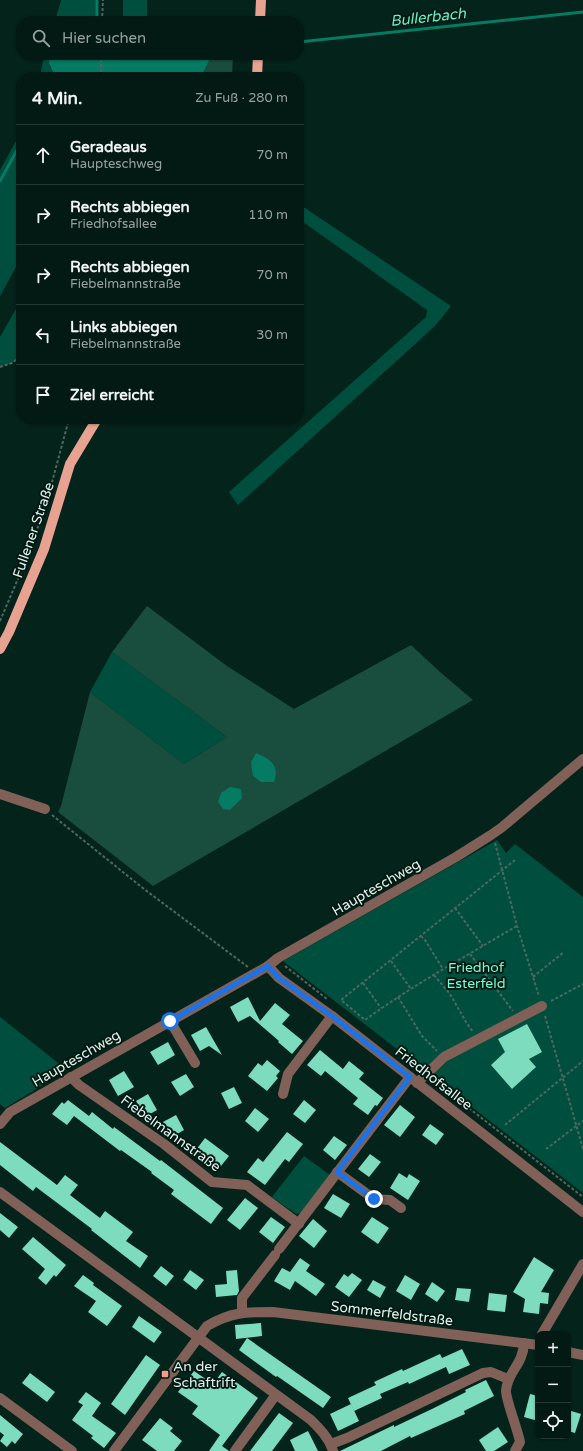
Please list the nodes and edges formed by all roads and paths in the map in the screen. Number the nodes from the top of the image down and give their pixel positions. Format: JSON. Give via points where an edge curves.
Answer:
{"nodes":[{"id":1,"x":103,"y":0,"type":"edge"},
{"id":2,"x":261,"y":0,"type":"edge"},
{"id":3,"x":102,"y":16,"type":"edge"},
{"id":4,"x":260,"y":16,"type":"edge"},
{"id":5,"x":101,"y":60,"type":"edge"},
{"id":6,"x":258,"y":60,"type":"edge"},
{"id":7,"x":101,"y":72,"type":"edge"},
{"id":8,"x":257,"y":72,"type":"edge"},
{"id":9,"x":16,"y":360,"type":"edge"},
{"id":10,"x":0,"y":367,"type":"edge"},
{"id":11,"x":68,"y":424,"type":"edge"},
{"id":12,"x":94,"y":424,"type":"edge"},
{"id":13,"x":0,"y":621,"type":"edge"},
{"id":14,"x":0,"y":649,"type":"edge"},
{"id":15,"x":583,"y":759,"type":"edge"},
{"id":16,"x":0,"y":794,"type":"edge"},
{"id":17,"x":45,"y":810,"type":"joint"},
{"id":18,"x":491,"y":835,"type":"junction"},
{"id":19,"x":515,"y":860,"type":"dead end"},
{"id":20,"x":502,"y":871,"type":"junction"},
{"id":21,"x":455,"y":908,"type":"junction"},
{"id":22,"x":517,"y":926,"type":"junction"},
{"id":23,"x":421,"y":936,"type":"junction"},
{"id":24,"x":483,"y":946,"type":"junction"},
{"id":25,"x":564,"y":952,"type":"dead end"},
{"id":26,"x":470,"y":954,"type":"junction"},
{"id":27,"x":391,"y":961,"type":"junction"},
{"id":28,"x":268,"y":966,"type":"junction"},
{"id":29,"x":443,"y":969,"type":"junction"},
{"id":30,"x":254,"y":973,"type":"junction"},
{"id":31,"x":434,"y":975,"type":"junction"},
{"id":32,"x":533,"y":977,"type":"junction"},
{"id":33,"x":363,"y":983,"type":"junction"},
{"id":34,"x":583,"y":984,"type":"edge"},
{"id":35,"x":411,"y":989,"type":"junction"},
{"id":36,"x":398,"y":997,"type":"junction"},
{"id":37,"x":542,"y":1006,"type":"junction"},
{"id":38,"x":381,"y":1008,"type":"junction"},
{"id":39,"x":332,"y":1016,"type":"junction"},
{"id":40,"x":518,"y":1018,"type":"junction"},
{"id":41,"x":170,"y":1021,"type":"junction"},
{"id":42,"x":478,"y":1039,"type":"junction"},
{"id":43,"x":444,"y":1057,"type":"junction"},
{"id":44,"x":583,"y":1061,"type":"edge"},
{"id":45,"x":195,"y":1063,"type":"dead end"},
{"id":46,"x":71,"y":1077,"type":"junction"},
{"id":47,"x":562,"y":1078,"type":"junction"},
{"id":48,"x":413,"y":1080,"type":"junction"},
{"id":49,"x":283,"y":1094,"type":"dead end"},
{"id":50,"x":583,"y":1121,"type":"edge"},
{"id":51,"x":0,"y":1124,"type":"edge"},
{"id":52,"x":505,"y":1125,"type":"dead end"},
{"id":53,"x":576,"y":1126,"type":"junction"},
{"id":54,"x":583,"y":1146,"type":"edge"},
{"id":55,"x":546,"y":1149,"type":"dead end"},
{"id":56,"x":583,"y":1149,"type":"edge"},
{"id":57,"x":337,"y":1172,"type":"junction"},
{"id":58,"x":0,"y":1192,"type":"edge"},
{"id":59,"x":401,"y":1208,"type":"dead end"},
{"id":60,"x":583,"y":1212,"type":"edge"},
{"id":61,"x":299,"y":1224,"type":"junction"},
{"id":62,"x":583,"y":1264,"type":"edge"},
{"id":63,"x":242,"y":1312,"type":"junction"},
{"id":64,"x":544,"y":1331,"type":"edge"},
{"id":65,"x":198,"y":1338,"type":"junction"},
{"id":66,"x":524,"y":1343,"type":"junction"},
{"id":67,"x":535,"y":1345,"type":"edge"},
{"id":68,"x":571,"y":1353,"type":"edge"},
{"id":69,"x":583,"y":1355,"type":"edge"},
{"id":70,"x":508,"y":1379,"type":"junction"},
{"id":71,"x":276,"y":1396,"type":"junction"},
{"id":72,"x":0,"y":1398,"type":"edge"},
{"id":73,"x":332,"y":1448,"type":"edge"},
{"id":74,"x":72,"y":1451,"type":"edge"},
{"id":75,"x":114,"y":1451,"type":"edge"},
{"id":76,"x":235,"y":1451,"type":"edge"},
{"id":77,"x":515,"y":1451,"type":"edge"}],
"edges":[{"from":1,"to":3,"type":"path"},
{"from":2,"to":4,"type":"main road"},
{"from":5,"to":7,"type":"path"},
{"from":6,"to":8,"type":"main road"},
{"from":9,"to":10,"type":"path"},
{"from":11,"to":13,"type":"path","via":[[34,538]]},
{"from":12,"to":14,"type":"main road","name":"Fullener Straße","via":[[70,464],[44,549]]},
{"from":15,"to":18,"type":"street","name":"Haupteschweg"},
{"from":16,"to":17,"type":"street"},
{"from":17,"to":30,"type":"path"},
{"from":18,"to":20,"type":"path"},
{"from":18,"to":28,"type":"street","name":"Haupteschweg"},
{"from":19,"to":20,"type":"path"},
{"from":20,"to":21,"type":"path"},
{"from":20,"to":22,"type":"path"},
{"from":21,"to":23,"type":"path"},
{"from":21,"to":24,"type":"path"},
{"from":22,"to":24,"type":"path"},
{"from":22,"to":32,"type":"path"},
{"from":23,"to":27,"type":"path"},
{"from":23,"to":29,"type":"path"},
{"from":24,"to":26,"type":"path"},
{"from":25,"to":32,"type":"path"},
{"from":26,"to":29,"type":"path"},
{"from":26,"to":40,"type":"path"},
{"from":27,"to":33,"type":"path"},
{"from":27,"to":35,"type":"path"},
{"from":28,"to":30,"type":"street","name":"Haupteschweg"},
{"from":28,"to":39,"type":"street","name":"Friedhofsallee","via":[[279,978]]},
{"from":29,"to":31,"type":"path"},
{"from":30,"to":41,"type":"street","name":"Haupteschweg"},
{"from":31,"to":35,"type":"path"},
{"from":31,"to":42,"type":"path","via":[[450,994]]},
{"from":32,"to":37,"type":"path"},
{"from":33,"to":38,"type":"path"},
{"from":33,"to":38,"type":"path","via":[[341,1000],[365,1020]]},
{"from":34,"to":37,"type":"path"},
{"from":35,"to":36,"type":"path"},
{"from":36,"to":38,"type":"path"},
{"from":36,"to":43,"type":"path","via":[[422,1036]]},
{"from":37,"to":40,"type":"street"},
{"from":37,"to":47,"type":"path"},
{"from":39,"to":48,"type":"street","name":"Friedhofsallee"},
{"from":39,"to":49,"type":"street","via":[[288,1074]]},
{"from":40,"to":42,"type":"street"},
{"from":41,"to":45,"type":"street"},
{"from":41,"to":46,"type":"street","name":"Haupteschweg"},
{"from":42,"to":43,"type":"street"},
{"from":43,"to":48,"type":"street"},
{"from":44,"to":47,"type":"path"},
{"from":46,"to":51,"type":"street","name":"Haupteschweg","via":[[10,1112]]},
{"from":46,"to":61,"type":"street","name":"Fiebelmannstraße","via":[[212,1182],[247,1185]]},
{"from":47,"to":52,"type":"path"},
{"from":47,"to":53,"type":"path"},
{"from":48,"to":57,"type":"street"},
{"from":48,"to":60,"type":"street","name":"Friedhofsallee"},
{"from":50,"to":53,"type":"path"},
{"from":53,"to":54,"type":"path"},
{"from":53,"to":55,"type":"path"},
{"from":54,"to":56,"type":"path"},
{"from":57,"to":59,"type":"street","via":[[374,1199],[390,1200]]},
{"from":57,"to":61,"type":"street"},
{"from":58,"to":65,"type":"street"},
{"from":61,"to":63,"type":"street","via":[[242,1298]]},
{"from":62,"to":64,"type":"street"},
{"from":63,"to":65,"type":"street","name":"Sommerfeldstraße","via":[[221,1317],[207,1326]]},
{"from":63,"to":66,"type":"street","name":"Sommerfeldstraße","via":[[273,1312]]},
{"from":65,"to":71,"type":"street"},
{"from":65,"to":75,"type":"street","name":"Sommerfeldstraße"},
{"from":66,"to":67,"type":"street","name":"Sommerfeldstraße"},
{"from":66,"to":70,"type":"street","via":[[520,1361]]},
{"from":68,"to":69,"type":"street"},
{"from":70,"to":73,"type":"street","via":[[491,1372],[483,1373],[347,1438]]},
{"from":70,"to":77,"type":"street","via":[[505,1392],[520,1442]]},
{"from":71,"to":73,"type":"street","via":[[311,1420],[323,1432]]},
{"from":71,"to":76,"type":"street"},
{"from":72,"to":74,"type":"street"}]}
